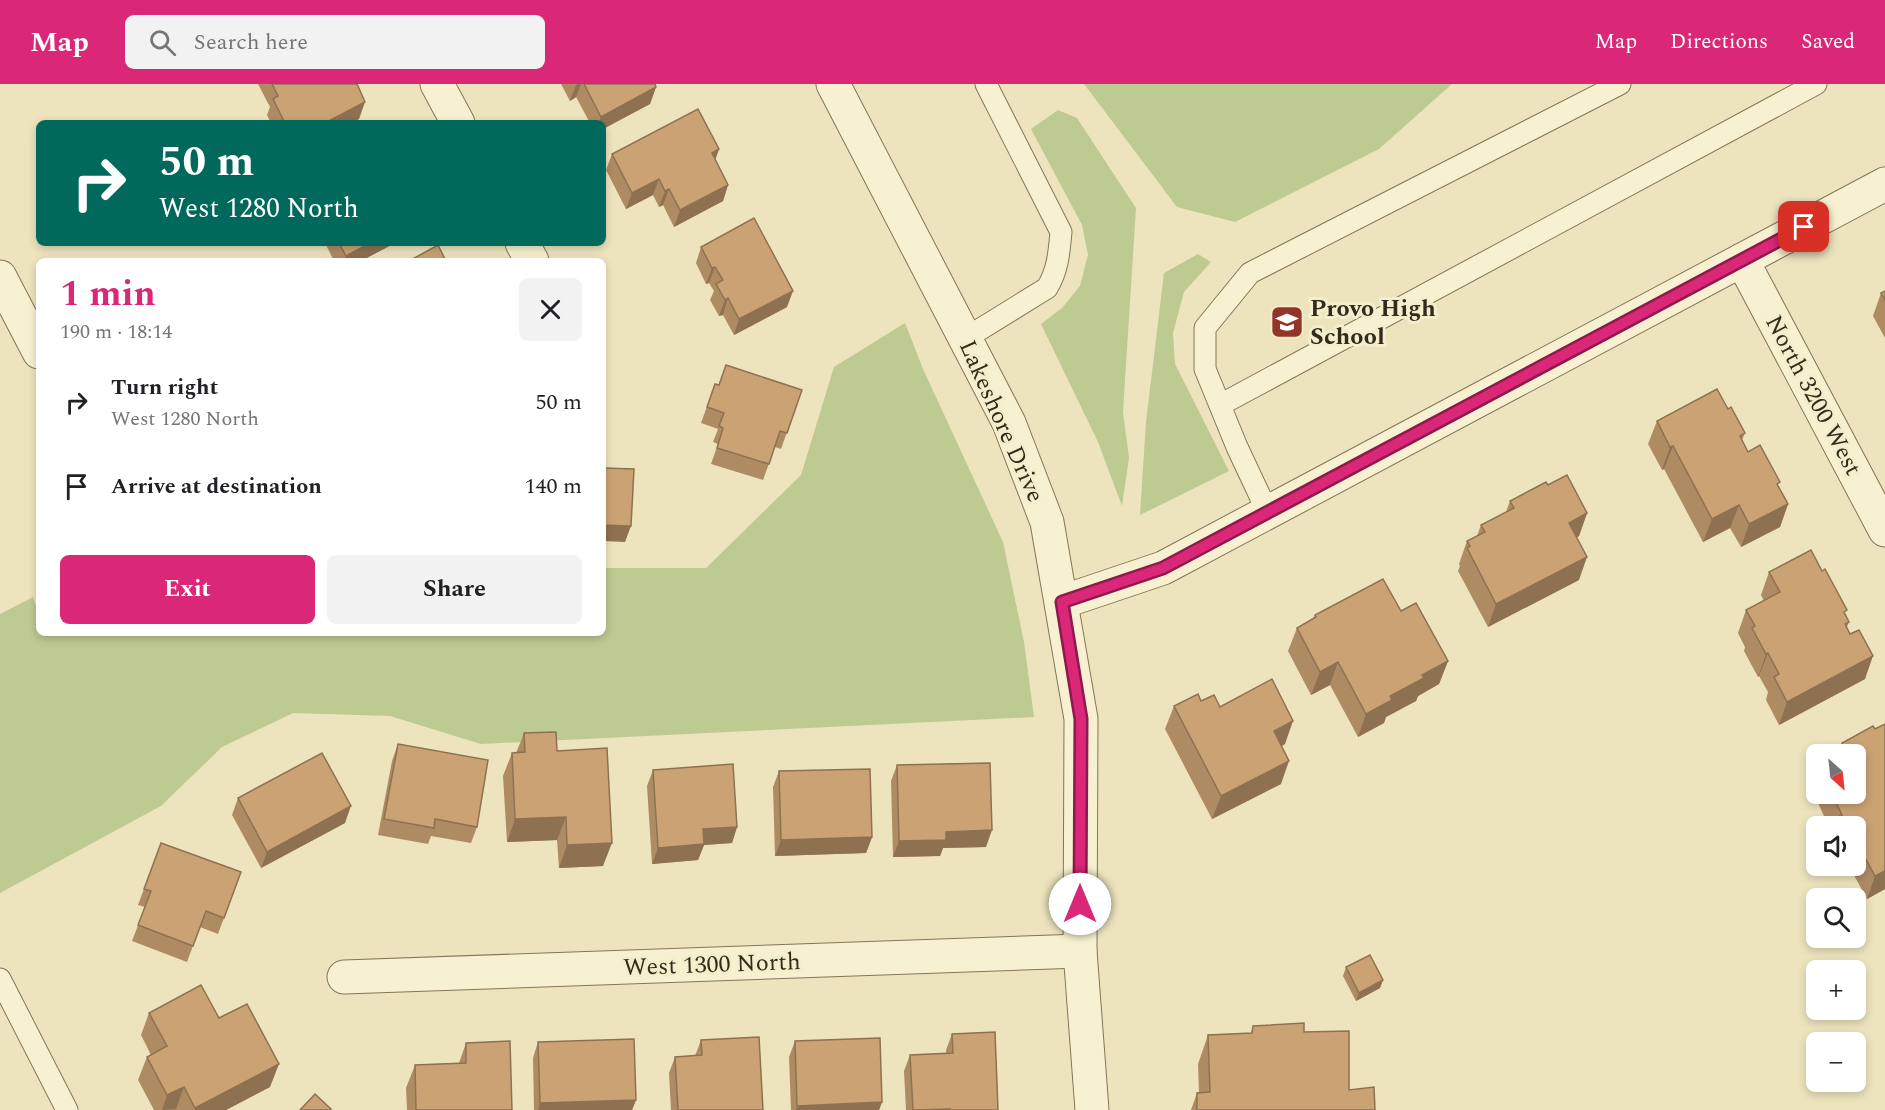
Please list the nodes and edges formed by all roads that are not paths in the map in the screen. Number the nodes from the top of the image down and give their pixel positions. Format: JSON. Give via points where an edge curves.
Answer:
{"nodes":[{"id":1,"x":437,"y":84,"type":"edge"},
{"id":2,"x":833,"y":84,"type":"edge"},
{"id":3,"x":986,"y":84,"type":"edge"},
{"id":4,"x":1620,"y":84,"type":"edge"},
{"id":5,"x":1816,"y":84,"type":"edge"},
{"id":6,"x":456,"y":120,"type":"edge"},
{"id":7,"x":1885,"y":184,"type":"edge"},
{"id":8,"x":1742,"y":260,"type":"junction"},
{"id":9,"x":0,"y":277,"type":"edge"},
{"id":10,"x":966,"y":338,"type":"junction"},
{"id":11,"x":36,"y":346,"type":"edge"},
{"id":12,"x":1220,"y":405,"type":"junction"},
{"id":13,"x":1268,"y":513,"type":"junction"},
{"id":14,"x":1885,"y":530,"type":"edge"},
{"id":15,"x":1062,"y":602,"type":"junction"},
{"id":16,"x":1080,"y":951,"type":"junction"},
{"id":17,"x":344,"y":977,"type":"dead end"},
{"id":18,"x":0,"y":979,"type":"edge"},
{"id":19,"x":67,"y":1110,"type":"edge"},
{"id":20,"x":1092,"y":1110,"type":"edge"}],
"edges":[{"from":1,"to":6,"type":"street"},
{"from":2,"to":10,"type":"street","name":"Lakeshore Drive"},
{"from":3,"to":10,"type":"lane","via":[[1060,232],[1059,257],[1047,288]]},
{"from":4,"to":12,"type":"lane","via":[[1250,273],[1205,328],[1205,369]]},
{"from":5,"to":12,"type":"lane"},
{"from":7,"to":8,"type":"street"},
{"from":8,"to":13,"type":"street"},
{"from":8,"to":14,"type":"street","name":"North 3200 West"},
{"from":9,"to":11,"type":"street"},
{"from":10,"to":15,"type":"street","name":"Lakeshore Drive","via":[[1009,423],[1047,522]]},
{"from":12,"to":13,"type":"lane"},
{"from":13,"to":15,"type":"street","via":[[1163,568]]},
{"from":15,"to":16,"type":"street","name":"Lakeshore Drive","via":[[1081,719]]},
{"from":16,"to":17,"type":"street","name":"West 1300 North"},
{"from":16,"to":20,"type":"street","name":"Lakeshore Drive"},
{"from":18,"to":19,"type":"lane"}]}
